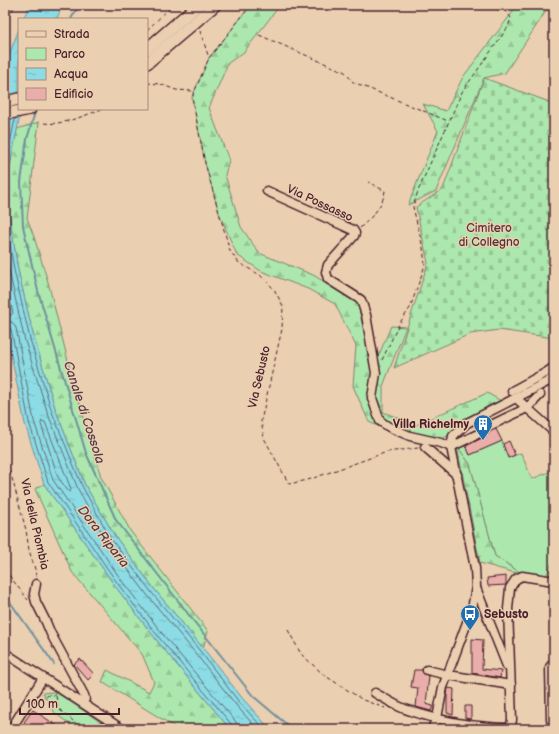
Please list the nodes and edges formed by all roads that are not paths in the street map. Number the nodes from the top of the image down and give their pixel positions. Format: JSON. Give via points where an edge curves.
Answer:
{"nodes":[{"id":1,"x":198,"y":5,"type":"edge"},
{"id":2,"x":215,"y":5,"type":"edge"},
{"id":3,"x":148,"y":48,"type":"edge"},
{"id":4,"x":148,"y":62,"type":"edge"},
{"id":5,"x":18,"y":99,"type":"edge"},
{"id":6,"x":5,"y":102,"type":"edge"},
{"id":7,"x":25,"y":110,"type":"edge"},
{"id":8,"x":5,"y":114,"type":"edge"},
{"id":9,"x":267,"y":191,"type":"dead end"},
{"id":10,"x":554,"y":367,"type":"edge"},
{"id":11,"x":554,"y":377,"type":"edge"},
{"id":12,"x":514,"y":394,"type":"junction"},
{"id":13,"x":540,"y":395,"type":"dead end"},
{"id":14,"x":526,"y":408,"type":"junction"},
{"id":15,"x":554,"y":432,"type":"edge"},
{"id":16,"x":451,"y":447,"type":"junction"},
{"id":17,"x":425,"y":448,"type":"road end"},
{"id":18,"x":457,"y":475,"type":"junction"},
{"id":19,"x":554,"y":581,"type":"edge"},
{"id":20,"x":36,"y":584,"type":"road end"},
{"id":21,"x":476,"y":587,"type":"junction"},
{"id":22,"x":5,"y":653,"type":"edge"},
{"id":23,"x":554,"y":662,"type":"edge"},
{"id":24,"x":427,"y":670,"type":"dead end"},
{"id":25,"x":510,"y":672,"type":"junction"},
{"id":26,"x":448,"y":675,"type":"junction"},
{"id":27,"x":43,"y":678,"type":"junction"},
{"id":28,"x":552,"y":679,"type":"edge"},
{"id":29,"x":510,"y":685,"type":"junction"},
{"id":30,"x":375,"y":694,"type":"dead end"},
{"id":31,"x":83,"y":703,"type":"junction"},
{"id":32,"x":437,"y":718,"type":"junction"},
{"id":33,"x":554,"y":721,"type":"edge"},
{"id":34,"x":11,"y":729,"type":"edge"},
{"id":35,"x":122,"y":729,"type":"edge"},
{"id":36,"x":432,"y":729,"type":"edge"},
{"id":37,"x":511,"y":729,"type":"edge"}],
"edges":[{"from":1,"to":3,"type":"highway"},
{"from":2,"to":4,"type":"highway"},
{"from":5,"to":6,"type":"highway"},
{"from":7,"to":8,"type":"highway"},
{"from":9,"to":16,"type":"street","name":"Via Possasso","via":[[353,230],[354,236],[328,265],[326,272],[328,279],[361,300],[376,374],[372,398],[380,422],[410,436]]},
{"from":10,"to":12,"type":"street"},
{"from":11,"to":12,"type":"street"},
{"from":12,"to":14,"type":"street"},
{"from":12,"to":16,"type":"street","via":[[467,423],[454,436]]},
{"from":13,"to":14,"type":"street"},
{"from":14,"to":15,"type":"street"},
{"from":14,"to":16,"type":"street"},
{"from":16,"to":18,"type":"street"},
{"from":17,"to":18,"type":"street"},
{"from":18,"to":21,"type":"street","via":[[475,568]]},
{"from":19,"to":25,"type":"street","via":[[522,576],[516,579],[510,588]]},
{"from":20,"to":31,"type":"street","name":"Via della Piombia","via":[[36,602],[84,695]]},
{"from":21,"to":25,"type":"street"},
{"from":21,"to":26,"type":"street","via":[[472,609]]},
{"from":22,"to":27,"type":"street"},
{"from":23,"to":28,"type":"street","via":[[550,667]]},
{"from":24,"to":26,"type":"street"},
{"from":25,"to":29,"type":"street"},
{"from":26,"to":29,"type":"street"},
{"from":26,"to":32,"type":"street"},
{"from":27,"to":31,"type":"street","via":[[57,691]]},
{"from":27,"to":34,"type":"street"},
{"from":28,"to":33,"type":"street","via":[[550,720]]},
{"from":29,"to":37,"type":"street"},
{"from":30,"to":32,"type":"street","via":[[407,710]]},
{"from":31,"to":35,"type":"street"},
{"from":32,"to":36,"type":"street"},
{"from":32,"to":37,"type":"street","via":[[468,725]]}]}
